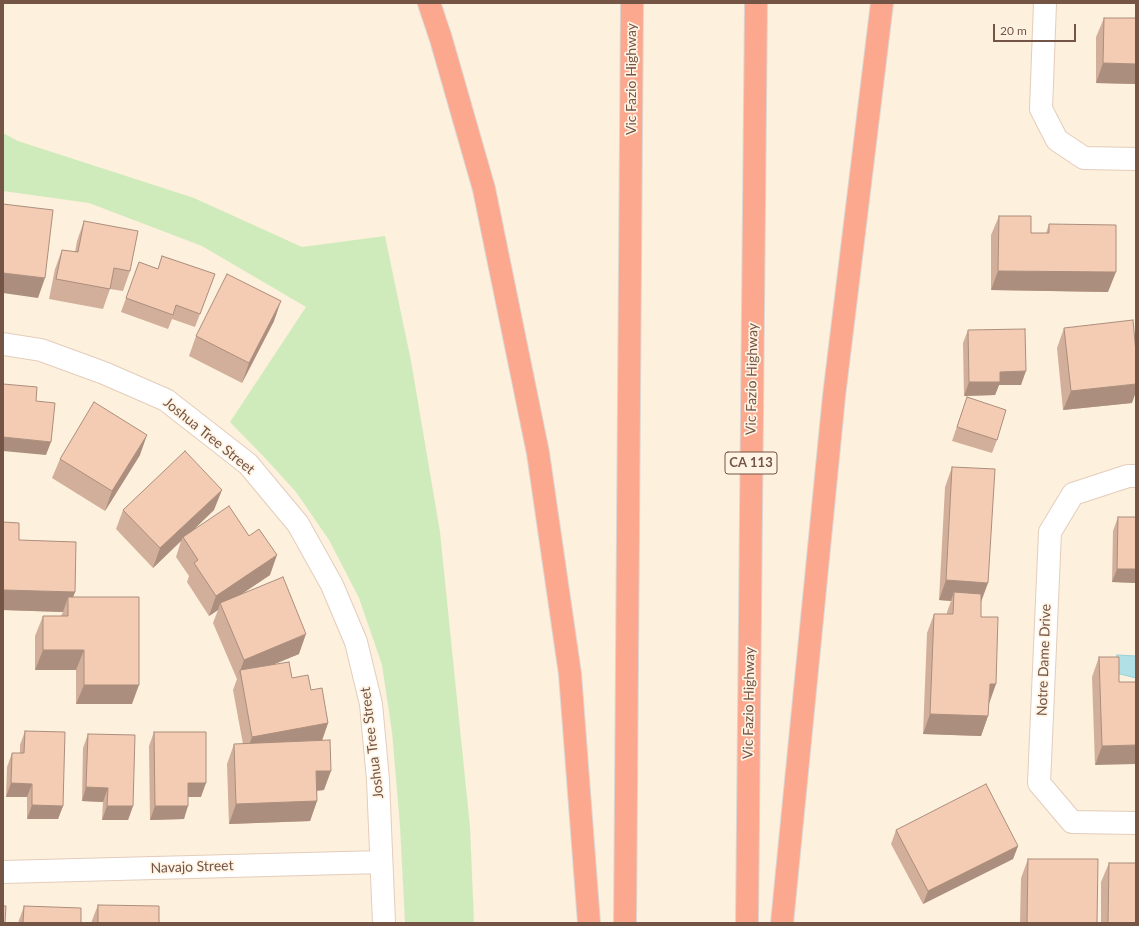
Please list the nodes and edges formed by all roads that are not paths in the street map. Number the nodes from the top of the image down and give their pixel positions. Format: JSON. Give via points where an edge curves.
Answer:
{"nodes":[{"id":1,"x":429,"y":3,"type":"edge"},
{"id":2,"x":632,"y":3,"type":"edge"},
{"id":3,"x":756,"y":3,"type":"edge"},
{"id":4,"x":882,"y":3,"type":"edge"},
{"id":5,"x":1046,"y":3,"type":"edge"},
{"id":6,"x":1136,"y":159,"type":"edge"},
{"id":7,"x":3,"y":344,"type":"edge"},
{"id":8,"x":1136,"y":476,"type":"edge"},
{"id":9,"x":1136,"y":823,"type":"edge"},
{"id":10,"x":381,"y":862,"type":"junction"},
{"id":11,"x":3,"y":872,"type":"edge"},
{"id":12,"x":384,"y":923,"type":"edge"},
{"id":13,"x":589,"y":923,"type":"edge"},
{"id":14,"x":625,"y":923,"type":"edge"},
{"id":15,"x":747,"y":923,"type":"edge"},
{"id":16,"x":782,"y":923,"type":"edge"}],
"edges":[{"from":1,"to":13,"type":"highway","via":[[484,189],[538,453],[570,674]]},
{"from":2,"to":14,"type":"highway","name":"Vic Fazio Highway"},
{"from":3,"to":15,"type":"highway","name":"Vic Fazio Highway","number":"CA 113"},
{"from":4,"to":16,"type":"highway","via":[[834,396]]},
{"from":5,"to":6,"type":"street","via":[[1041,109],[1057,140],[1084,158]]},
{"from":7,"to":10,"type":"street","name":"Joshua Tree Street","via":[[41,350],[166,400],[248,464],[298,524],[332,585],[358,649],[371,704],[378,780]]},
{"from":8,"to":9,"type":"street","name":"Notre Dame Drive","via":[[1128,476],[1073,494],[1050,532],[1039,783],[1072,822]]},
{"from":10,"to":11,"type":"street","name":"Navajo Street"},
{"from":10,"to":12,"type":"street","name":"Joshua Tree Street"}]}
